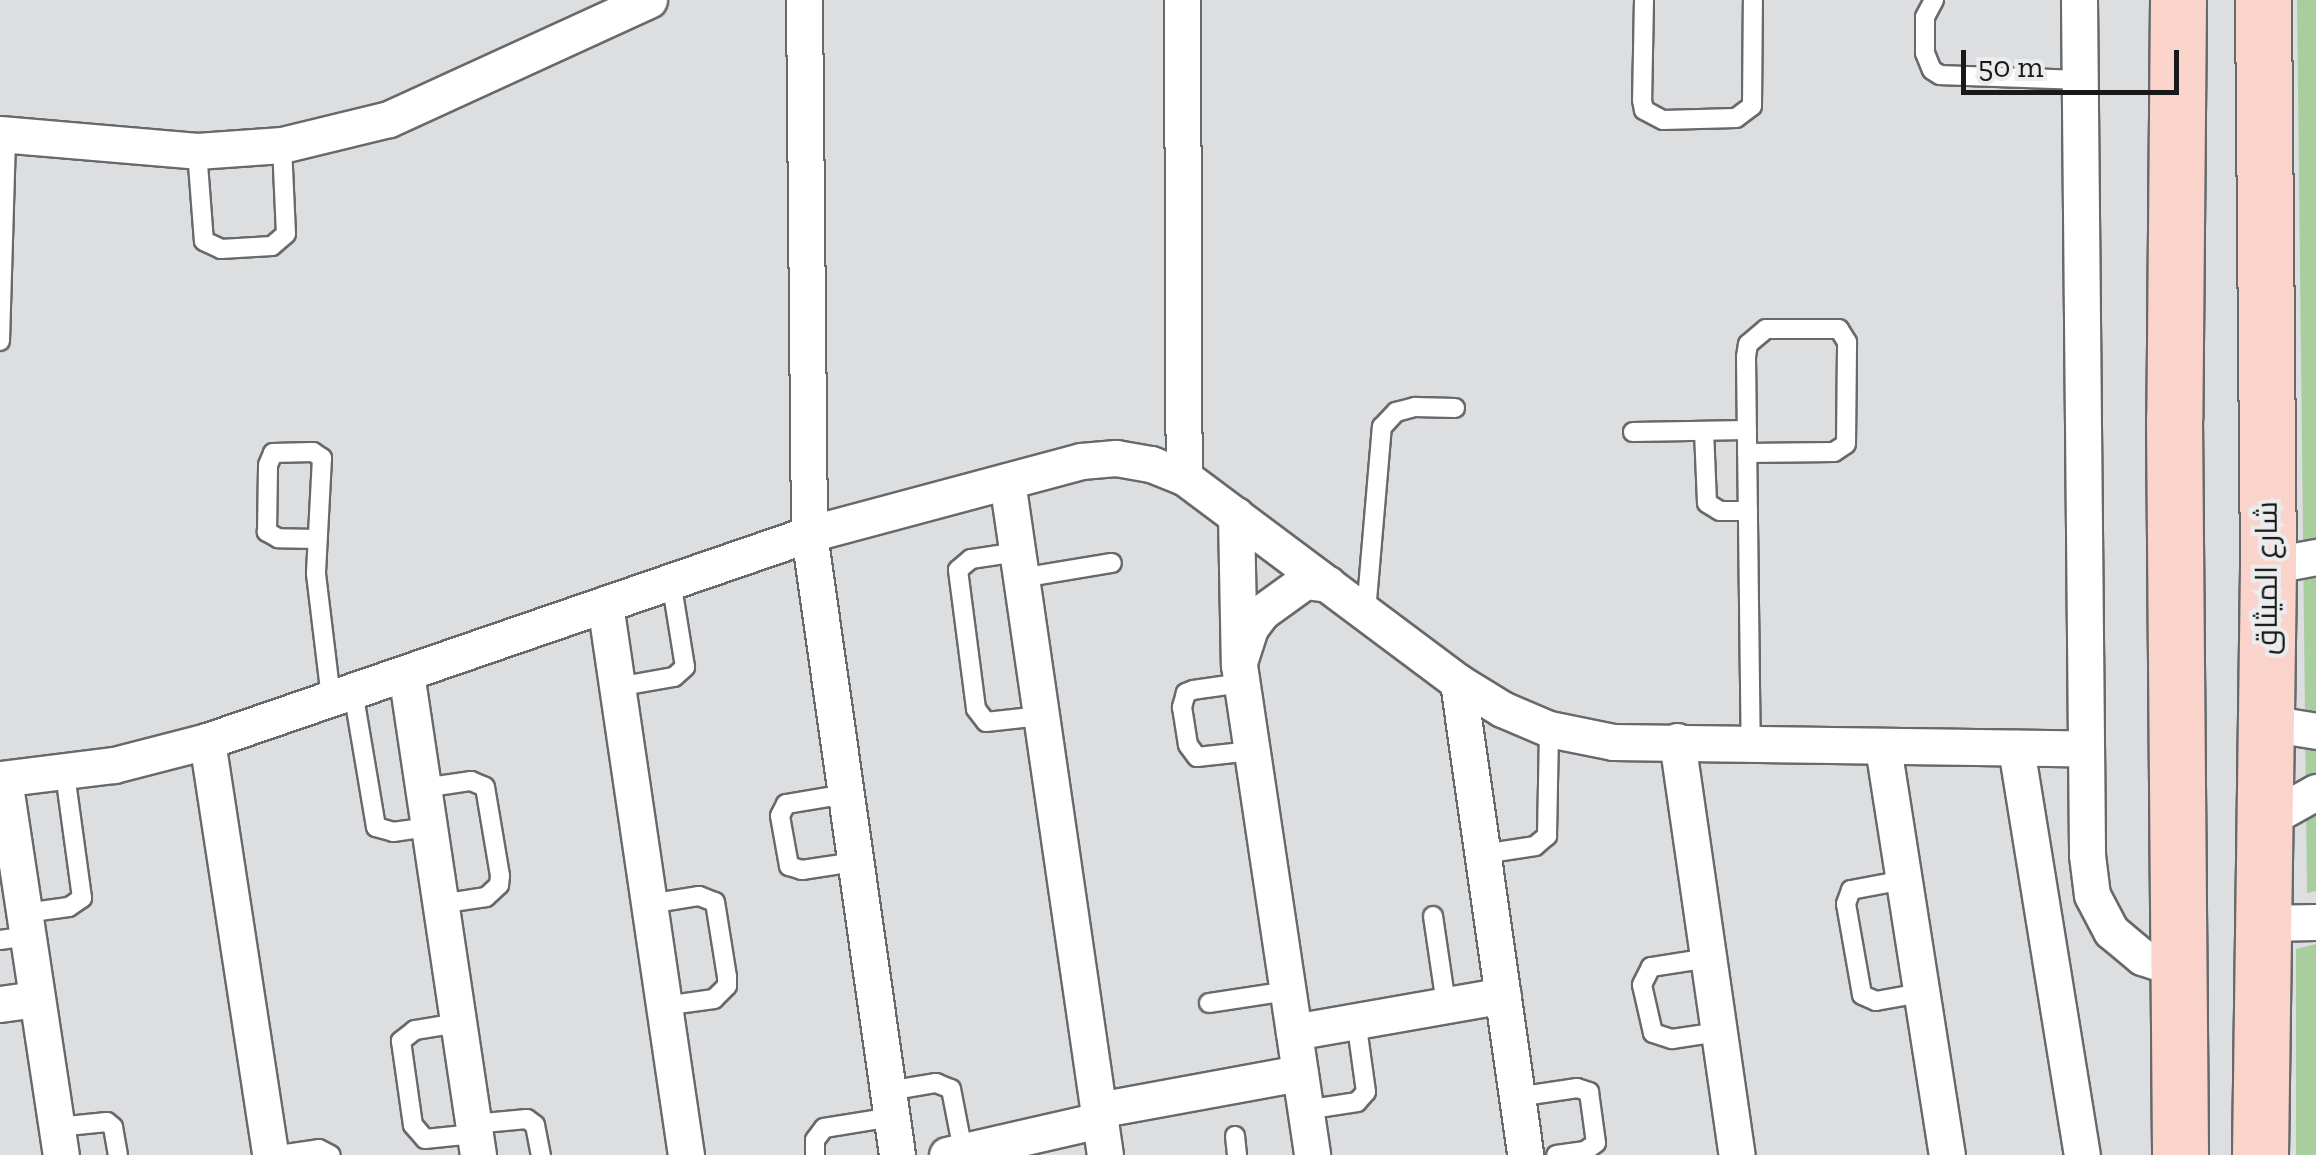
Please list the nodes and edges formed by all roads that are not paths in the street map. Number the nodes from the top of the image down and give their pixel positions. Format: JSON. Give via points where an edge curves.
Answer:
{"nodes":[{"id":1,"x":649,"y":0,"type":"edge"},
{"id":2,"x":804,"y":0,"type":"edge"},
{"id":3,"x":1182,"y":0,"type":"edge"},
{"id":4,"x":1644,"y":0,"type":"edge"},
{"id":5,"x":1753,"y":0,"type":"edge"},
{"id":6,"x":1934,"y":0,"type":"edge"},
{"id":7,"x":2079,"y":0,"type":"edge"},
{"id":8,"x":2178,"y":0,"type":"edge"},
{"id":9,"x":2263,"y":0,"type":"edge"},
{"id":10,"x":2080,"y":80,"type":"junction"},
{"id":11,"x":3,"y":134,"type":"edge"},
{"id":12,"x":282,"y":145,"type":"junction"},
{"id":13,"x":198,"y":151,"type":"junction"},
{"id":14,"x":2264,"y":168,"type":"junction"},
{"id":15,"x":2176,"y":173,"type":"junction"},
{"id":16,"x":2264,"y":294,"type":"junction"},
{"id":17,"x":2175,"y":296,"type":"junction"},
{"id":18,"x":0,"y":341,"type":"edge"},
{"id":19,"x":1456,"y":408,"type":"dead end"},
{"id":20,"x":1747,"y":430,"type":"junction"},
{"id":21,"x":1633,"y":432,"type":"dead end"},
{"id":22,"x":1704,"y":432,"type":"junction"},
{"id":23,"x":1747,"y":453,"type":"junction"},
{"id":24,"x":1184,"y":477,"type":"junction"},
{"id":25,"x":1008,"y":481,"type":"junction"},
{"id":26,"x":1748,"y":510,"type":"junction"},
{"id":27,"x":1236,"y":514,"type":"junction"},
{"id":28,"x":809,"y":534,"type":"junction"},
{"id":29,"x":317,"y":539,"type":"junction"},
{"id":30,"x":1112,"y":562,"type":"dead end"},
{"id":31,"x":2292,"y":562,"type":"edge"},
{"id":32,"x":1020,"y":565,"type":"junction"},
{"id":33,"x":671,"y":581,"type":"junction"},
{"id":34,"x":1328,"y":584,"type":"junction"},
{"id":35,"x":605,"y":604,"type":"junction"},
{"id":36,"x":1366,"y":613,"type":"junction"},
{"id":37,"x":406,"y":673,"type":"junction"},
{"id":38,"x":1240,"y":674,"type":"junction"},
{"id":39,"x":1458,"y":682,"type":"junction"},
{"id":40,"x":618,"y":687,"type":"junction"},
{"id":41,"x":342,"y":694,"type":"junction"},
{"id":42,"x":1041,"y":716,"type":"junction"},
{"id":43,"x":2290,"y":724,"type":"edge"},
{"id":44,"x":1549,"y":729,"type":"junction"},
{"id":45,"x":1677,"y":741,"type":"junction"},
{"id":46,"x":207,"y":742,"type":"junction"},
{"id":47,"x":1751,"y":744,"type":"junction"},
{"id":48,"x":1883,"y":746,"type":"junction"},
{"id":49,"x":2016,"y":748,"type":"junction"},
{"id":50,"x":2085,"y":749,"type":"junction"},
{"id":51,"x":1252,"y":751,"type":"junction"},
{"id":52,"x":65,"y":774,"type":"junction"},
{"id":53,"x":2,"y":779,"type":"edge"},
{"id":54,"x":422,"y":788,"type":"junction"},
{"id":55,"x":2316,"y":792,"type":"edge"},
{"id":56,"x":846,"y":794,"type":"junction"},
{"id":57,"x":2264,"y":821,"type":"junction"},
{"id":58,"x":428,"y":827,"type":"junction"},
{"id":59,"x":7,"y":848,"type":"edge"},
{"id":60,"x":1483,"y":854,"type":"junction"},
{"id":61,"x":855,"y":862,"type":"junction"},
{"id":62,"x":1904,"y":880,"type":"junction"},
{"id":63,"x":440,"y":904,"type":"junction"},
{"id":64,"x":649,"y":904,"type":"junction"},
{"id":65,"x":1434,"y":916,"type":"dead end"},
{"id":66,"x":2290,"y":922,"type":"edge"},
{"id":67,"x":17,"y":930,"type":"edge"},
{"id":68,"x":1709,"y":958,"type":"junction"},
{"id":69,"x":2180,"y":969,"type":"junction"},
{"id":70,"x":1288,"y":992,"type":"junction"},
{"id":71,"x":1503,"y":994,"type":"junction"},
{"id":72,"x":1922,"y":994,"type":"junction"},
{"id":73,"x":38,"y":999,"type":"junction"},
{"id":74,"x":1208,"y":1003,"type":"dead end"},
{"id":75,"x":0,"y":1004,"type":"edge"},
{"id":76,"x":1446,"y":1004,"type":"junction"},
{"id":77,"x":664,"y":1006,"type":"junction"},
{"id":78,"x":1356,"y":1020,"type":"junction"},
{"id":79,"x":458,"y":1023,"type":"junction"},
{"id":80,"x":1294,"y":1032,"type":"junction"},
{"id":81,"x":1719,"y":1032,"type":"junction"},
{"id":82,"x":1300,"y":1073,"type":"junction"},
{"id":83,"x":1517,"y":1097,"type":"junction"},
{"id":84,"x":890,"y":1104,"type":"junction"},
{"id":85,"x":1306,"y":1110,"type":"junction"},
{"id":86,"x":1099,"y":1115,"type":"junction"},
{"id":87,"x":475,"y":1138,"type":"edge"},
{"id":88,"x":59,"y":1141,"type":"edge"},
{"id":89,"x":967,"y":1152,"type":"edge"},
{"id":90,"x":118,"y":1155,"type":"edge"},
{"id":91,"x":270,"y":1155,"type":"edge"},
{"id":92,"x":279,"y":1155,"type":"edge"},
{"id":93,"x":332,"y":1155,"type":"edge"},
{"id":94,"x":541,"y":1155,"type":"edge"},
{"id":95,"x":686,"y":1155,"type":"edge"},
{"id":96,"x":814,"y":1155,"type":"edge"},
{"id":97,"x":897,"y":1155,"type":"edge"},
{"id":98,"x":1105,"y":1155,"type":"edge"},
{"id":99,"x":1312,"y":1155,"type":"edge"},
{"id":100,"x":1525,"y":1155,"type":"edge"},
{"id":101,"x":1556,"y":1155,"type":"edge"},
{"id":102,"x":1737,"y":1155,"type":"edge"},
{"id":103,"x":1947,"y":1155,"type":"edge"},
{"id":104,"x":2082,"y":1155,"type":"edge"},
{"id":105,"x":2180,"y":1155,"type":"edge"},
{"id":106,"x":2260,"y":1155,"type":"edge"}],
"edges":[{"from":1,"to":12,"type":"street","via":[[389,119]]},
{"from":2,"to":28,"type":"street"},
{"from":3,"to":24,"type":"street"},
{"from":4,"to":5,"type":"lane","via":[[1642,100],[1644,110],[1663,120],[1736,118],[1752,106]]},
{"from":6,"to":10,"type":"lane","via":[[1926,17],[1926,53],[1940,75]]},
{"from":7,"to":10,"type":"street"},
{"from":8,"to":15,"type":"main road"},
{"from":9,"to":14,"type":"main road","name":"شارع الميثاق"},
{"from":10,"to":50,"type":"street"},
{"from":11,"to":13,"type":"street"},
{"from":11,"to":18,"type":"lane"},
{"from":12,"to":13,"type":"street"},
{"from":12,"to":13,"type":"lane","via":[[286,234],[272,246],[221,249],[204,241]]},
{"from":14,"to":15,"type":"main road","via":[[2221,188]]},
{"from":14,"to":16,"type":"main road","name":"شارع الميثاق"},
{"from":15,"to":17,"type":"main road"},
{"from":16,"to":17,"type":"main road","via":[[2244,281],[2219,278]]},
{"from":16,"to":31,"type":"main road","name":"شارع الميثاق"},
{"from":17,"to":69,"type":"main road"},
{"from":19,"to":36,"type":"lane","via":[[1415,406],[1382,426]]},
{"from":20,"to":22,"type":"lane"},
{"from":20,"to":23,"type":"lane"},
{"from":20,"to":23,"type":"lane","via":[[1746,356],[1755,334],[1766,328],[1846,334],[1846,444],[1834,452]]},
{"from":21,"to":22,"type":"lane"},
{"from":22,"to":26,"type":"lane","via":[[1706,503],[1720,511]]},
{"from":23,"to":26,"type":"lane"},
{"from":24,"to":25,"type":"street","via":[[1116,458]]},
{"from":24,"to":27,"type":"street"},
{"from":25,"to":28,"type":"street"},
{"from":25,"to":32,"type":"street"},
{"from":26,"to":47,"type":"lane"},
{"from":27,"to":34,"type":"street"},
{"from":27,"to":38,"type":"street"},
{"from":28,"to":33,"type":"street"},
{"from":28,"to":56,"type":"street"},
{"from":29,"to":29,"type":"lane","via":[[322,458],[314,452],[273,453],[267,532]]},
{"from":29,"to":41,"type":"lane","via":[[316,574]]},
{"from":30,"to":32,"type":"lane"},
{"from":31,"to":43,"type":"main road","name":"شارع الميثاق"},
{"from":32,"to":42,"type":"street"},
{"from":32,"to":42,"type":"lane","via":[[972,559],[958,570],[973,691],[986,722]]},
{"from":33,"to":35,"type":"street"},
{"from":33,"to":40,"type":"lane","via":[[685,667],[674,677]]},
{"from":34,"to":36,"type":"street"},
{"from":34,"to":38,"type":"street","via":[[1305,581],[1262,612],[1242,646]]},
{"from":35,"to":37,"type":"street"},
{"from":35,"to":40,"type":"street"},
{"from":36,"to":39,"type":"street"},
{"from":37,"to":41,"type":"street"},
{"from":37,"to":54,"type":"street"},
{"from":38,"to":51,"type":"street"},
{"from":38,"to":51,"type":"lane","via":[[1186,693],[1188,746],[1205,758]]},
{"from":39,"to":44,"type":"street"},
{"from":39,"to":60,"type":"street"},
{"from":40,"to":64,"type":"street"},
{"from":41,"to":46,"type":"street"},
{"from":41,"to":58,"type":"lane","via":[[376,827]]},
{"from":42,"to":86,"type":"street"},
{"from":43,"to":57,"type":"main road","name":"شارع الميثاق"},
{"from":44,"to":45,"type":"street","via":[[1612,742]]},
{"from":44,"to":60,"type":"lane","via":[[1548,836],[1536,846]]},
{"from":45,"to":47,"type":"street"},
{"from":45,"to":68,"type":"street"},
{"from":46,"to":52,"type":"street"},
{"from":46,"to":91,"type":"street"},
{"from":47,"to":48,"type":"street"},
{"from":48,"to":49,"type":"street"},
{"from":48,"to":62,"type":"street"},
{"from":49,"to":50,"type":"street"},
{"from":49,"to":104,"type":"street"},
{"from":50,"to":69,"type":"street","via":[[2092,895],[2111,931],[2131,948]]},
{"from":51,"to":70,"type":"street"},
{"from":52,"to":53,"type":"street"},
{"from":52,"to":67,"type":"lane","via":[[82,898]]},
{"from":53,"to":59,"type":"street"},
{"from":54,"to":58,"type":"street"},
{"from":54,"to":63,"type":"lane","via":[[471,781],[485,787],[500,876],[486,897]]},
{"from":55,"to":57,"type":"street"},
{"from":56,"to":61,"type":"street"},
{"from":56,"to":61,"type":"lane","via":[[786,804],[780,816],[789,866]]},
{"from":57,"to":66,"type":"main road","name":"شارع الميثاق"},
{"from":58,"to":63,"type":"street"},
{"from":59,"to":67,"type":"street"},
{"from":60,"to":71,"type":"street"},
{"from":61,"to":84,"type":"street"},
{"from":62,"to":72,"type":"street"},
{"from":62,"to":72,"type":"lane","via":[[1851,890],[1846,904],[1862,996],[1876,1001]]},
{"from":63,"to":79,"type":"street"},
{"from":64,"to":77,"type":"street"},
{"from":64,"to":77,"type":"lane","via":[[699,896],[715,902],[728,977],[714,999]]},
{"from":65,"to":76,"type":"lane"},
{"from":66,"to":106,"type":"main road","name":"شارع الميثاق"},
{"from":67,"to":73,"type":"street"},
{"from":68,"to":81,"type":"street"},
{"from":68,"to":81,"type":"lane","via":[[1651,968],[1642,986],[1653,1033],[1672,1039]]},
{"from":69,"to":105,"type":"main road"},
{"from":70,"to":74,"type":"lane"},
{"from":70,"to":80,"type":"street"},
{"from":71,"to":76,"type":"street"},
{"from":71,"to":83,"type":"street"},
{"from":72,"to":103,"type":"street"},
{"from":73,"to":75,"type":"street"},
{"from":73,"to":88,"type":"street"},
{"from":76,"to":78,"type":"street"},
{"from":77,"to":95,"type":"street"},
{"from":78,"to":80,"type":"street"},
{"from":78,"to":85,"type":"lane","via":[[1366,1084],[1362,1098]]},
{"from":79,"to":87,"type":"street"},
{"from":79,"to":87,"type":"lane","via":[[415,1030],[401,1040],[413,1125],[425,1139]]},
{"from":80,"to":82,"type":"street"},
{"from":81,"to":102,"type":"street"},
{"from":82,"to":85,"type":"street"},
{"from":82,"to":86,"type":"street"},
{"from":83,"to":100,"type":"street"},
{"from":83,"to":101,"type":"lane","via":[[1589,1092],[1596,1143]]},
{"from":84,"to":89,"type":"lane","via":[[936,1083],[951,1089]]},
{"from":84,"to":96,"type":"lane","via":[[824,1128]]},
{"from":84,"to":97,"type":"street"},
{"from":85,"to":99,"type":"street"},
{"from":86,"to":89,"type":"street"},
{"from":86,"to":98,"type":"street"},
{"from":87,"to":94,"type":"lane","via":[[528,1119]]},
{"from":88,"to":90,"type":"lane","via":[[107,1122]]},
{"from":92,"to":93,"type":"lane","via":[[320,1148]]}]}
